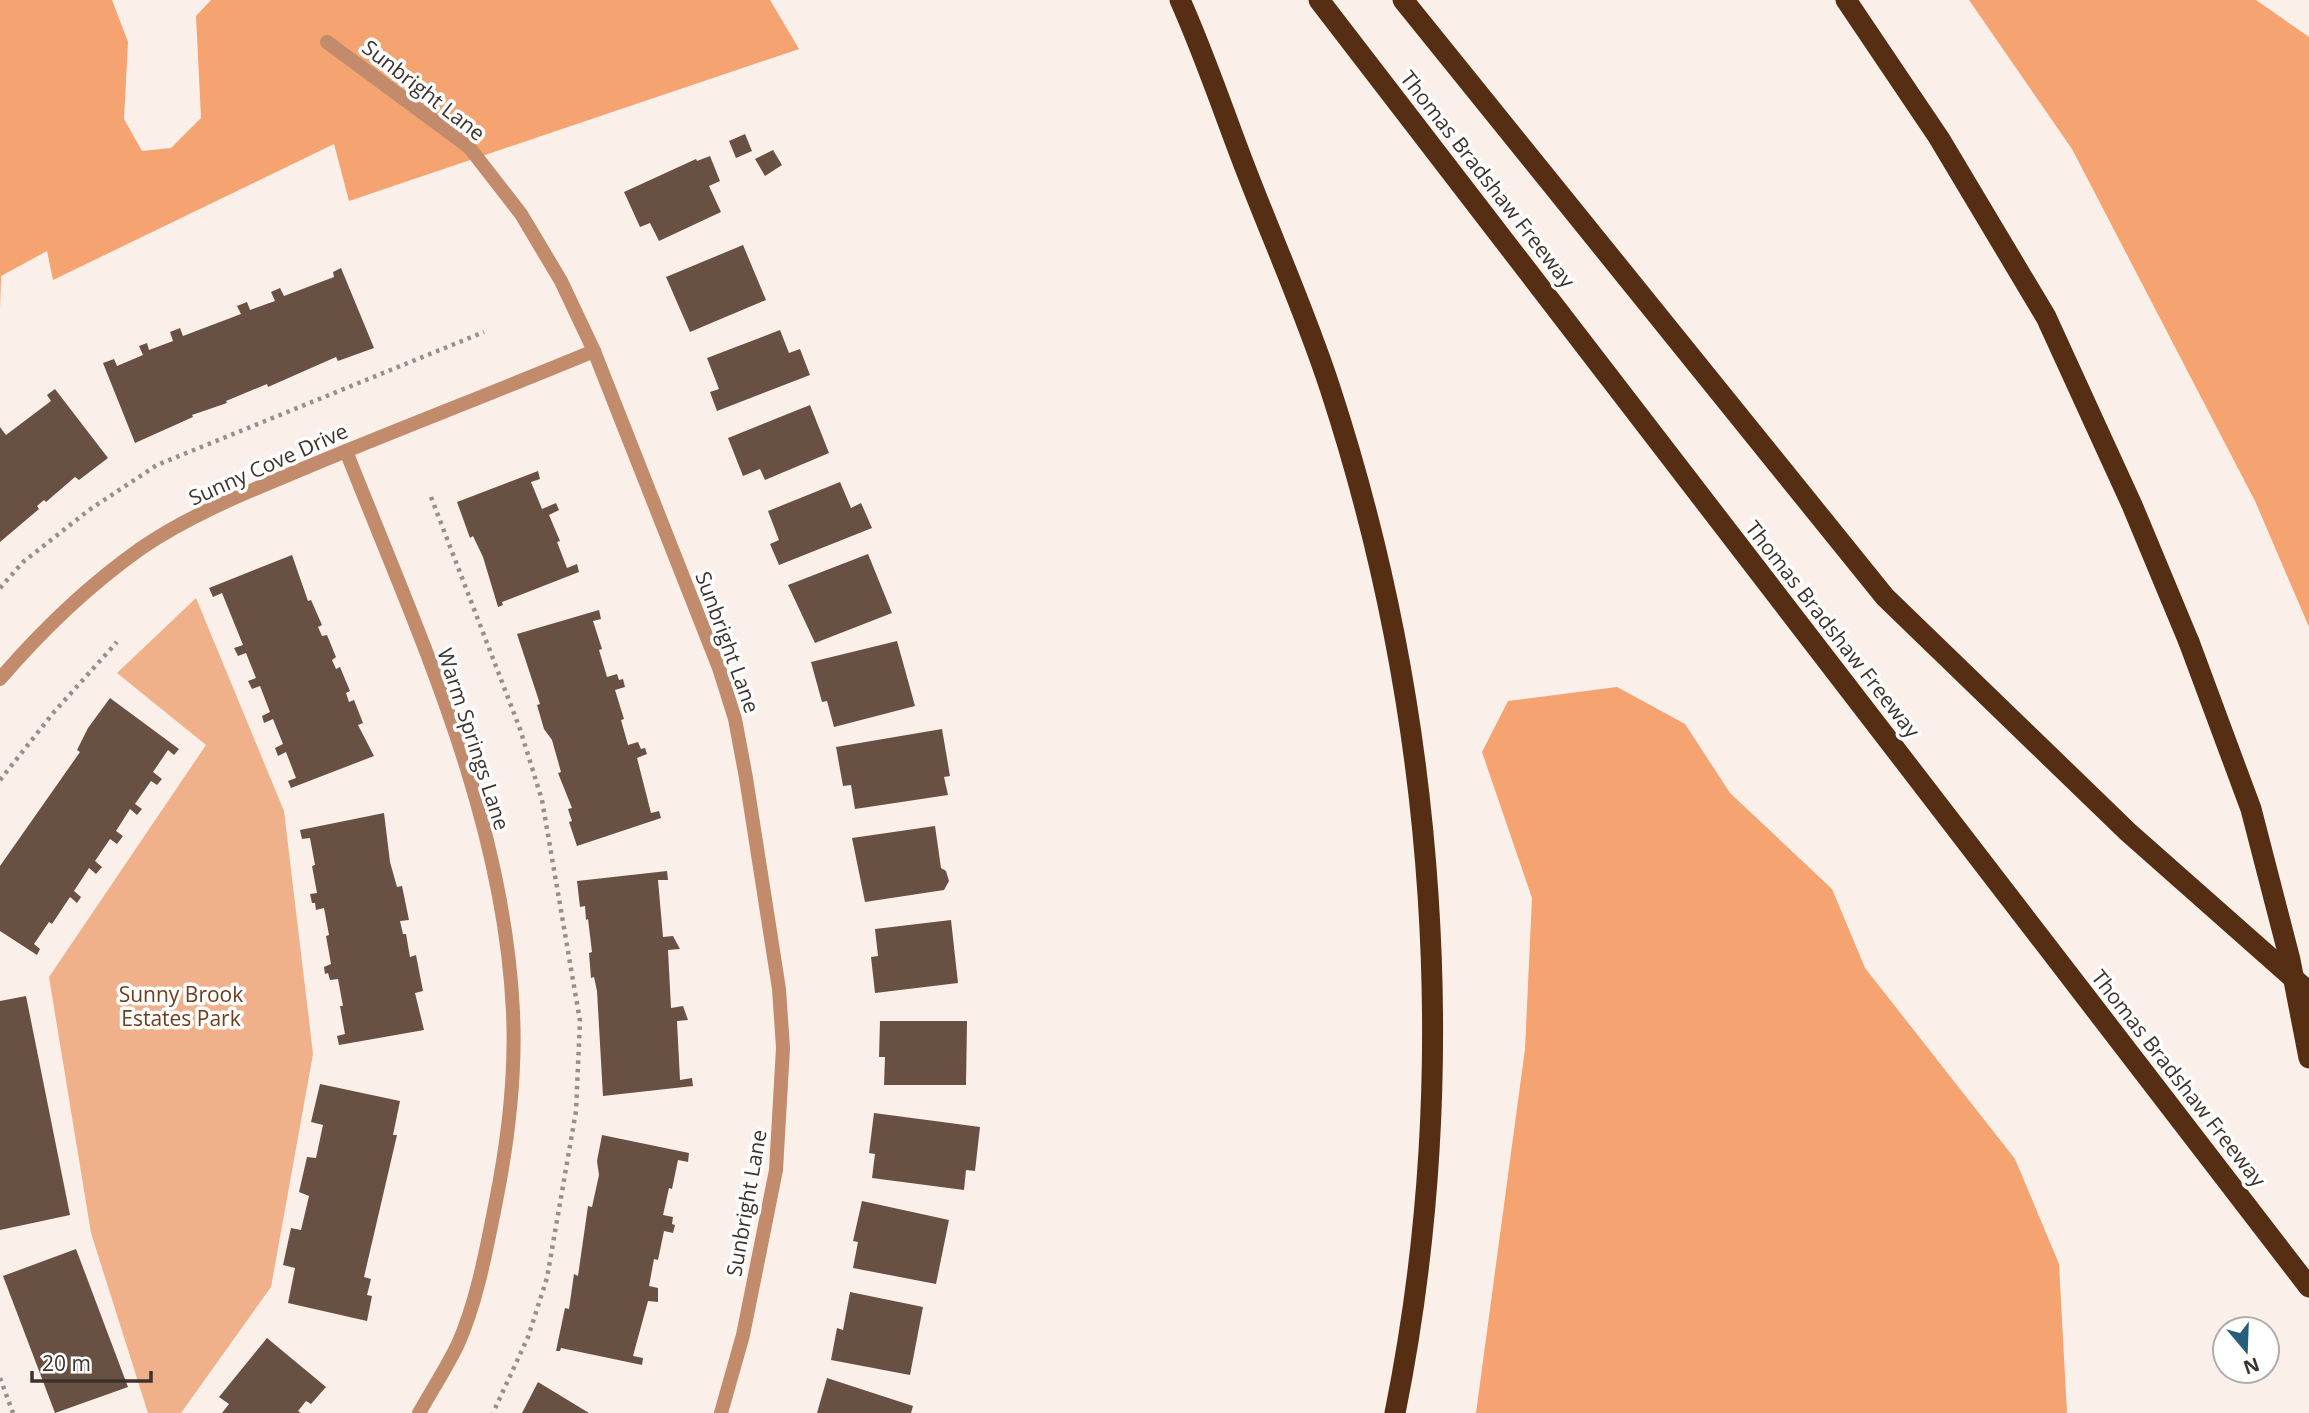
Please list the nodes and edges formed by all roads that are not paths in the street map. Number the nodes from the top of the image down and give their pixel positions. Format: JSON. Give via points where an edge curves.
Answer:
{"nodes":[{"id":1,"x":1180,"y":0,"type":"edge"},
{"id":2,"x":1319,"y":0,"type":"edge"},
{"id":3,"x":1403,"y":0,"type":"edge"},
{"id":4,"x":1846,"y":0,"type":"edge"},
{"id":5,"x":327,"y":42,"type":"dead end"},
{"id":6,"x":594,"y":351,"type":"junction"},
{"id":7,"x":346,"y":452,"type":"junction"},
{"id":8,"x":0,"y":678,"type":"edge"},
{"id":9,"x":2309,"y":992,"type":"edge"},
{"id":10,"x":2309,"y":1059,"type":"edge"},
{"id":11,"x":2309,"y":1287,"type":"edge"},
{"id":12,"x":419,"y":1413,"type":"edge"},
{"id":13,"x":721,"y":1413,"type":"edge"},
{"id":14,"x":1395,"y":1413,"type":"edge"}],
"edges":[{"from":1,"to":14,"type":"highway","via":[[1330,388],[1380,569],[1413,749],[1427,880],[1431,1002],[1428,1131],[1423,1232]]},
{"from":2,"to":11,"type":"highway","name":"Thomas Bradshaw Freeway"},
{"from":3,"to":9,"type":"highway","via":[[1885,597],[2128,832]]},
{"from":4,"to":10,"type":"highway","bridge":true,"via":[[1939,138],[2046,317],[2132,505],[2251,809],[2290,960]]},
{"from":5,"to":6,"type":"street","name":"Sunbright Lane","via":[[469,147],[521,214],[561,281]]},
{"from":6,"to":7,"type":"street","name":"Sunny Cove Drive"},
{"from":6,"to":13,"type":"street","name":"Sunbright Lane","via":[[735,719],[779,989],[783,1048],[776,1170],[743,1335]]},
{"from":7,"to":8,"type":"street","name":"Sunny Cove Drive","via":[[212,510],[142,548],[81,595]]},
{"from":7,"to":12,"type":"street","name":"Warm Springs Lane","via":[[476,799],[499,901],[513,1011],[513,1094],[484,1262],[458,1342]]}]}
